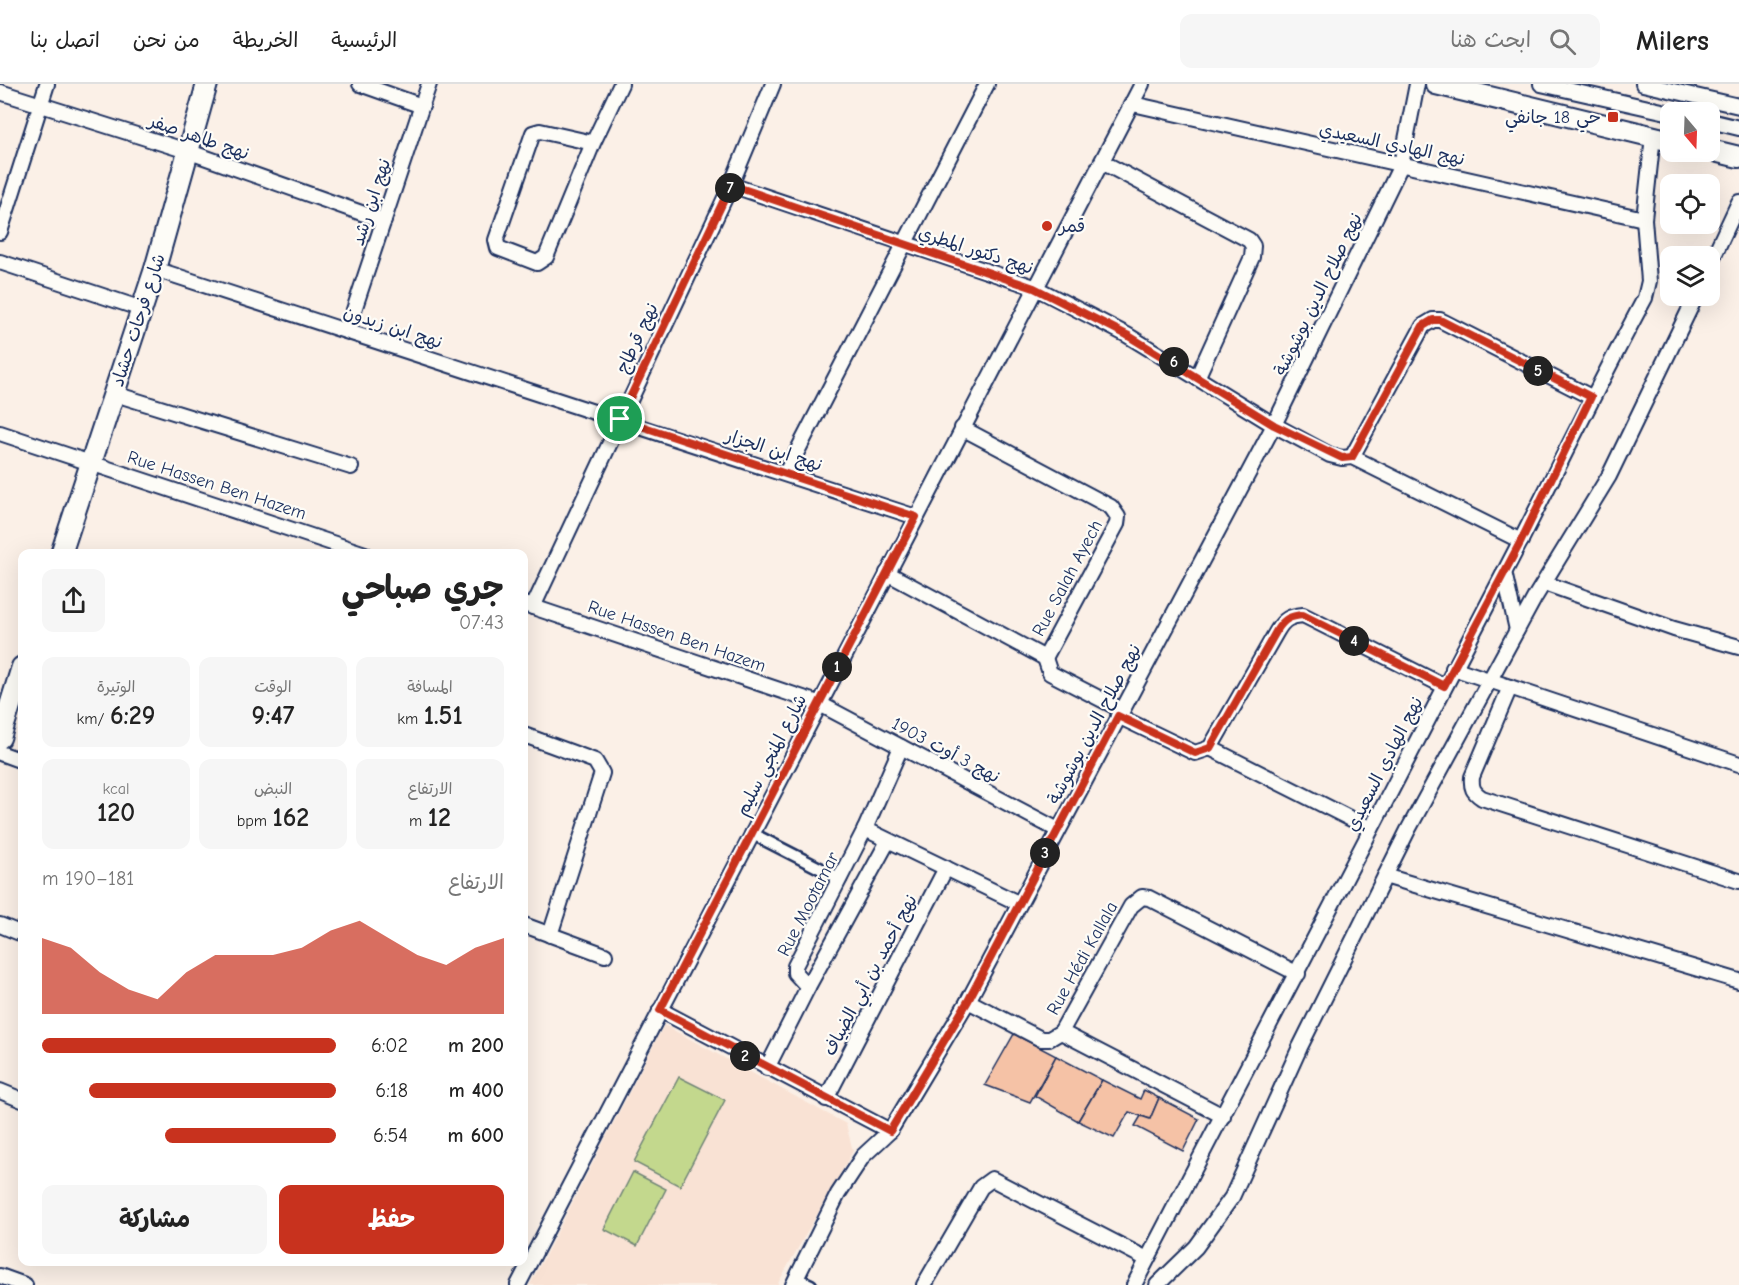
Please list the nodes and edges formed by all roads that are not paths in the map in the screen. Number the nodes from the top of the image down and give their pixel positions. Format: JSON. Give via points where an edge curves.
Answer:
{"nodes":[{"id":1,"x":47,"y":84,"type":"edge"},
{"id":2,"x":207,"y":84,"type":"edge"},
{"id":3,"x":360,"y":84,"type":"edge"},
{"id":4,"x":429,"y":84,"type":"edge"},
{"id":5,"x":621,"y":84,"type":"edge"},
{"id":6,"x":773,"y":84,"type":"edge"},
{"id":7,"x":987,"y":84,"type":"edge"},
{"id":8,"x":1142,"y":84,"type":"edge"},
{"id":9,"x":1417,"y":84,"type":"edge"},
{"id":10,"x":1436,"y":84,"type":"edge"},
{"id":11,"x":1541,"y":84,"type":"edge"},
{"id":12,"x":1643,"y":84,"type":"edge"},
{"id":13,"x":0,"y":92,"type":"edge"},
{"id":14,"x":1133,"y":104,"type":"junction"},
{"id":15,"x":40,"y":105,"type":"junction"},
{"id":16,"x":422,"y":106,"type":"junction"},
{"id":17,"x":1739,"y":106,"type":"edge"},
{"id":18,"x":1660,"y":111,"type":"edge"},
{"id":19,"x":1720,"y":123,"type":"edge"},
{"id":20,"x":1739,"y":128,"type":"edge"},
{"id":21,"x":1660,"y":139,"type":"edge"},
{"id":22,"x":593,"y":143,"type":"junction"},
{"id":23,"x":1660,"y":148,"type":"edge"},
{"id":24,"x":187,"y":151,"type":"junction"},
{"id":25,"x":1720,"y":152,"type":"edge"},
{"id":26,"x":1739,"y":157,"type":"edge"},
{"id":27,"x":1102,"y":162,"type":"junction"},
{"id":28,"x":1401,"y":165,"type":"junction"},
{"id":29,"x":731,"y":185,"type":"junction"},
{"id":30,"x":1739,"y":202,"type":"edge"},
{"id":31,"x":1644,"y":219,"type":"junction"},
{"id":32,"x":384,"y":221,"type":"junction"},
{"id":33,"x":0,"y":232,"type":"edge"},
{"id":34,"x":904,"y":245,"type":"junction"},
{"id":35,"x":1718,"y":246,"type":"edge"},
{"id":36,"x":0,"y":262,"type":"edge"},
{"id":37,"x":155,"y":269,"type":"junction"},
{"id":38,"x":1034,"y":288,"type":"junction"},
{"id":39,"x":1691,"y":306,"type":"edge"},
{"id":40,"x":142,"y":309,"type":"junction"},
{"id":41,"x":347,"y":331,"type":"junction"},
{"id":42,"x":1197,"y":378,"type":"junction"},
{"id":43,"x":115,"y":394,"type":"junction"},
{"id":44,"x":1591,"y":397,"type":"junction"},
{"id":45,"x":620,"y":419,"type":"junction"},
{"id":46,"x":1274,"y":425,"type":"junction"},
{"id":47,"x":962,"y":428,"type":"junction"},
{"id":48,"x":0,"y":433,"type":"edge"},
{"id":49,"x":1352,"y":457,"type":"junction"},
{"id":50,"x":91,"y":463,"type":"junction"},
{"id":51,"x":351,"y":467,"type":"dead end"},
{"id":52,"x":786,"y":473,"type":"junction"},
{"id":53,"x":916,"y":517,"type":"junction"},
{"id":54,"x":1521,"y":541,"type":"junction"},
{"id":55,"x":64,"y":549,"type":"edge"},
{"id":56,"x":350,"y":549,"type":"edge"},
{"id":57,"x":1504,"y":572,"type":"junction"},
{"id":58,"x":887,"y":573,"type":"junction"},
{"id":59,"x":1544,"y":583,"type":"junction"},
{"id":60,"x":528,"y":606,"type":"edge"},
{"id":61,"x":1517,"y":630,"type":"junction"},
{"id":62,"x":1739,"y":647,"type":"edge"},
{"id":63,"x":1045,"y":658,"type":"junction"},
{"id":64,"x":1453,"y":668,"type":"junction"},
{"id":65,"x":18,"y":680,"type":"edge"},
{"id":66,"x":1489,"y":681,"type":"junction"},
{"id":67,"x":1444,"y":686,"type":"junction"},
{"id":68,"x":1510,"y":687,"type":"junction"},
{"id":69,"x":818,"y":703,"type":"junction"},
{"id":70,"x":1120,"y":713,"type":"junction"},
{"id":71,"x":528,"y":736,"type":"edge"},
{"id":72,"x":0,"y":738,"type":"edge"},
{"id":73,"x":901,"y":747,"type":"junction"},
{"id":74,"x":1210,"y":748,"type":"junction"},
{"id":75,"x":0,"y":753,"type":"edge"},
{"id":76,"x":18,"y":760,"type":"edge"},
{"id":77,"x":1739,"y":764,"type":"edge"},
{"id":78,"x":865,"y":829,"type":"junction"},
{"id":79,"x":1371,"y":829,"type":"junction"},
{"id":80,"x":1058,"y":830,"type":"junction"},
{"id":81,"x":751,"y":833,"type":"junction"},
{"id":82,"x":888,"y":841,"type":"junction"},
{"id":83,"x":946,"y":868,"type":"junction"},
{"id":84,"x":1385,"y":876,"type":"junction"},
{"id":85,"x":841,"y":879,"type":"junction"},
{"id":86,"x":1739,"y":881,"type":"edge"},
{"id":87,"x":1018,"y":903,"type":"junction"},
{"id":88,"x":0,"y":925,"type":"edge"},
{"id":89,"x":528,"y":927,"type":"edge"},
{"id":90,"x":18,"y":932,"type":"edge"},
{"id":91,"x":550,"y":935,"type":"junction"},
{"id":92,"x":605,"y":955,"type":"dead end"},
{"id":93,"x":1298,"y":974,"type":"junction"},
{"id":94,"x":1739,"y":981,"type":"edge"},
{"id":95,"x":808,"y":987,"type":"junction"},
{"id":96,"x":968,"y":1001,"type":"junction"},
{"id":97,"x":660,"y":1010,"type":"junction"},
{"id":98,"x":1061,"y":1032,"type":"junction"},
{"id":99,"x":767,"y":1068,"type":"junction"},
{"id":100,"x":0,"y":1091,"type":"edge"},
{"id":101,"x":18,"y":1098,"type":"edge"},
{"id":102,"x":826,"y":1099,"type":"junction"},
{"id":103,"x":1223,"y":1116,"type":"junction"},
{"id":104,"x":890,"y":1131,"type":"junction"},
{"id":105,"x":528,"y":1245,"type":"edge"},
{"id":106,"x":537,"y":1248,"type":"junction"},
{"id":107,"x":1148,"y":1259,"type":"junction"},
{"id":108,"x":528,"y":1266,"type":"edge"},
{"id":109,"x":528,"y":1266,"type":"edge"},
{"id":110,"x":0,"y":1276,"type":"edge"},
{"id":111,"x":795,"y":1282,"type":"edge"},
{"id":112,"x":24,"y":1285,"type":"edge"},
{"id":113,"x":518,"y":1285,"type":"edge"},
{"id":114,"x":811,"y":1285,"type":"edge"},
{"id":115,"x":924,"y":1285,"type":"edge"},
{"id":116,"x":1134,"y":1285,"type":"edge"},
{"id":117,"x":1157,"y":1285,"type":"edge"}],
"edges":[{"from":1,"to":15,"type":"street"},
{"from":2,"to":24,"type":"main road","name":"شارع فرحات حشاد"},
{"from":3,"to":16,"type":"street"},
{"from":4,"to":16,"type":"street","name":"نهج ابن رشد"},
{"from":5,"to":22,"type":"street"},
{"from":6,"to":29,"type":"street","name":"نهج قرطاج"},
{"from":7,"to":34,"type":"street"},
{"from":8,"to":14,"type":"street","name":"شارع المنجي سليم"},
{"from":9,"to":28,"type":"street","name":"نهج صلاح الدين بوشوشة"},
{"from":10,"to":21,"type":"main road"},
{"from":11,"to":18,"type":"street"},
{"from":12,"to":17,"type":"street"},
{"from":13,"to":15,"type":"street","name":"نهج طاهر صفر"},
{"from":14,"to":27,"type":"street","name":"شارع المنجي سليم"},
{"from":14,"to":28,"type":"street","name":"نهج الهادي السعيدي"},
{"from":15,"to":24,"type":"street","name":"نهج طاهر صفر"},
{"from":15,"to":33,"type":"street"},
{"from":16,"to":32,"type":"street","name":"نهج ابن رشد"},
{"from":19,"to":20,"type":"street"},
{"from":22,"to":22,"type":"street","via":[[546,257],[537,263],[498,248],[496,240],[533,133],[540,130]]},
{"from":23,"to":31,"type":"street","name":"نهج الهادي السعيدي"},
{"from":24,"to":32,"type":"street","name":"نهج طاهر صفر"},
{"from":24,"to":37,"type":"main road","name":"شارع فرحات حشاد"},
{"from":25,"to":26,"type":"main road"},
{"from":27,"to":38,"type":"street","name":"شارع المنجي سليم"},
{"from":27,"to":42,"type":"street","via":[[1249,240],[1253,246],[1252,257]]},
{"from":28,"to":31,"type":"street","name":"نهج الهادي السعيدي"},
{"from":28,"to":46,"type":"street","name":"نهج صلاح الدين بوشوشة"},
{"from":29,"to":34,"type":"street","name":"نهج دكتور المطري"},
{"from":29,"to":45,"type":"street","name":"نهج قرطاج"},
{"from":30,"to":35,"type":"street"},
{"from":31,"to":44,"type":"street","name":"نهج الهادي السعيدي","via":[[1648,290]]},
{"from":32,"to":41,"type":"street","name":"نهج ابن رشد"},
{"from":34,"to":38,"type":"street","name":"نهج دكتور المطري"},
{"from":34,"to":52,"type":"street"},
{"from":36,"to":40,"type":"street"},
{"from":37,"to":40,"type":"main road","name":"شارع فرحات حشاد"},
{"from":37,"to":41,"type":"street","name":"نهج ابن زيدون"},
{"from":38,"to":42,"type":"street","name":"نهج دكتور المطري","via":[[1127,335]]},
{"from":38,"to":47,"type":"street","name":"شارع المنجي سليم"},
{"from":39,"to":59,"type":"street","via":[[1609,476]]},
{"from":40,"to":43,"type":"main road","name":"شارع فرحات حشاد"},
{"from":41,"to":45,"type":"street","name":"نهج ابن زيدون"},
{"from":42,"to":46,"type":"street","name":"نهج دكتور المطري"},
{"from":43,"to":50,"type":"main road","name":"شارع فرحات حشاد"},
{"from":43,"to":51,"type":"street"},
{"from":44,"to":49,"type":"street","via":[[1440,320],[1433,320],[1423,326]]},
{"from":44,"to":54,"type":"street","name":"نهج الهادي السعيدي"},
{"from":45,"to":52,"type":"street","name":"نهج ابن الجزار"},
{"from":45,"to":60,"type":"street","name":"نهج قرطاج"},
{"from":46,"to":49,"type":"street","name":"نهج دكتور المطري","via":[[1330,454]]},
{"from":46,"to":70,"type":"street","name":"نهج صلاح الدين بوشوشة"},
{"from":47,"to":53,"type":"street","name":"شارع المنجي سليم"},
{"from":47,"to":63,"type":"street","name":"Rue Salah Ayech","via":[[1111,507],[1118,517],[1118,524]]},
{"from":48,"to":50,"type":"street","name":"Rue Hassen Ben Hazem"},
{"from":49,"to":54,"type":"street","name":"نهج دكتور المطري"},
{"from":50,"to":55,"type":"main road","name":"شارع فرحات حشاد"},
{"from":50,"to":56,"type":"street","name":"Rue Hassen Ben Hazem"},
{"from":52,"to":53,"type":"street","name":"نهج ابن الجزار"},
{"from":53,"to":58,"type":"street","name":"شارع المنجي سليم"},
{"from":54,"to":57,"type":"street","name":"نهج الهادي السعيدي"},
{"from":57,"to":61,"type":"street"},
{"from":57,"to":64,"type":"street","name":"نهج الهادي السعيدي"},
{"from":58,"to":63,"type":"street","name":"Rue Salah Ayech"},
{"from":58,"to":69,"type":"street","name":"شارع المنجي سليم"},
{"from":59,"to":61,"type":"street"},
{"from":59,"to":62,"type":"street","via":[[1674,629]]},
{"from":60,"to":69,"type":"street","name":"Rue Hassen Ben Hazem"},
{"from":61,"to":66,"type":"street"},
{"from":63,"to":70,"type":"street","via":[[1050,673]]},
{"from":64,"to":66,"type":"street"},
{"from":64,"to":67,"type":"street","name":"نهج الهادي السعيدي"},
{"from":65,"to":72,"type":"main road"},
{"from":66,"to":68,"type":"street"},
{"from":66,"to":84,"type":"street"},
{"from":67,"to":74,"type":"street","via":[[1303,615],[1292,615],[1277,630]]},
{"from":67,"to":79,"type":"street","name":"نهج الهادي السعيدي"},
{"from":68,"to":77,"type":"street"},
{"from":68,"to":86,"type":"street","via":[[1472,777],[1475,793]]},
{"from":69,"to":73,"type":"street","name":"نهج 3 أوت 1903"},
{"from":69,"to":81,"type":"street","name":"شارع المنجي سليم"},
{"from":70,"to":74,"type":"street","via":[[1195,753]]},
{"from":70,"to":80,"type":"street","name":"نهج صلاح الدين بوشوشة"},
{"from":71,"to":91,"type":"street","via":[[595,761],[602,773]]},
{"from":73,"to":78,"type":"street","name":"Rue Mootamar"},
{"from":73,"to":80,"type":"street","name":"نهج 3 أوت 1903"},
{"from":74,"to":79,"type":"street"},
{"from":75,"to":76,"type":"street"},
{"from":78,"to":82,"type":"street"},
{"from":78,"to":85,"type":"street","name":"Rue Mootamar"},
{"from":79,"to":93,"type":"street","name":"نهج الهادي السعيدي"},
{"from":80,"to":87,"type":"street","name":"نهج صلاح الدين بوشوشة"},
{"from":81,"to":85,"type":"street"},
{"from":81,"to":97,"type":"street","name":"شارع المنجي سليم"},
{"from":82,"to":83,"type":"street"},
{"from":82,"to":95,"type":"street"},
{"from":83,"to":87,"type":"street"},
{"from":83,"to":102,"type":"street","name":"نهج أحمد بن أبي الضياف"},
{"from":84,"to":94,"type":"street"},
{"from":84,"to":117,"type":"street","via":[[1300,1047],[1232,1197],[1196,1247]]},
{"from":85,"to":95,"type":"street","name":"Rue Mootamar","via":[[795,966],[795,973]]},
{"from":87,"to":96,"type":"street","name":"نهج صلاح الدين بوشوشة"},
{"from":88,"to":90,"type":"street"},
{"from":89,"to":91,"type":"street"},
{"from":91,"to":92,"type":"street"},
{"from":93,"to":98,"type":"street","name":"Rue Hédi Kallala","via":[[1142,897],[1131,906]]},
{"from":93,"to":103,"type":"street","name":"نهج الهادي السعيدي"},
{"from":95,"to":99,"type":"street"},
{"from":96,"to":98,"type":"street","via":[[1041,1039]]},
{"from":96,"to":104,"type":"street","name":"نهج صلاح الدين بوشوشة"},
{"from":97,"to":99,"type":"street"},
{"from":97,"to":106,"type":"street","name":"شارع المنجي سليم"},
{"from":98,"to":103,"type":"street","name":"Rue Hédi Kallala"},
{"from":99,"to":102,"type":"street"},
{"from":100,"to":101,"type":"street"},
{"from":102,"to":104,"type":"street"},
{"from":103,"to":107,"type":"street","name":"نهج الهادي السعيدي"},
{"from":104,"to":111,"type":"street","name":"نهج صلاح الدين بوشوشة","via":[[863,1156],[838,1194]]},
{"from":105,"to":106,"type":"street"},
{"from":106,"to":109,"type":"street","name":"شارع المنجي سليم"},
{"from":107,"to":115,"type":"street","via":[[992,1179],[981,1187]]},
{"from":107,"to":116,"type":"street","name":"نهج الهادي السعيدي"},
{"from":108,"to":113,"type":"street","name":"شارع المنجي سليم"},
{"from":110,"to":112,"type":"street"},
{"from":111,"to":114,"type":"street"}]}
